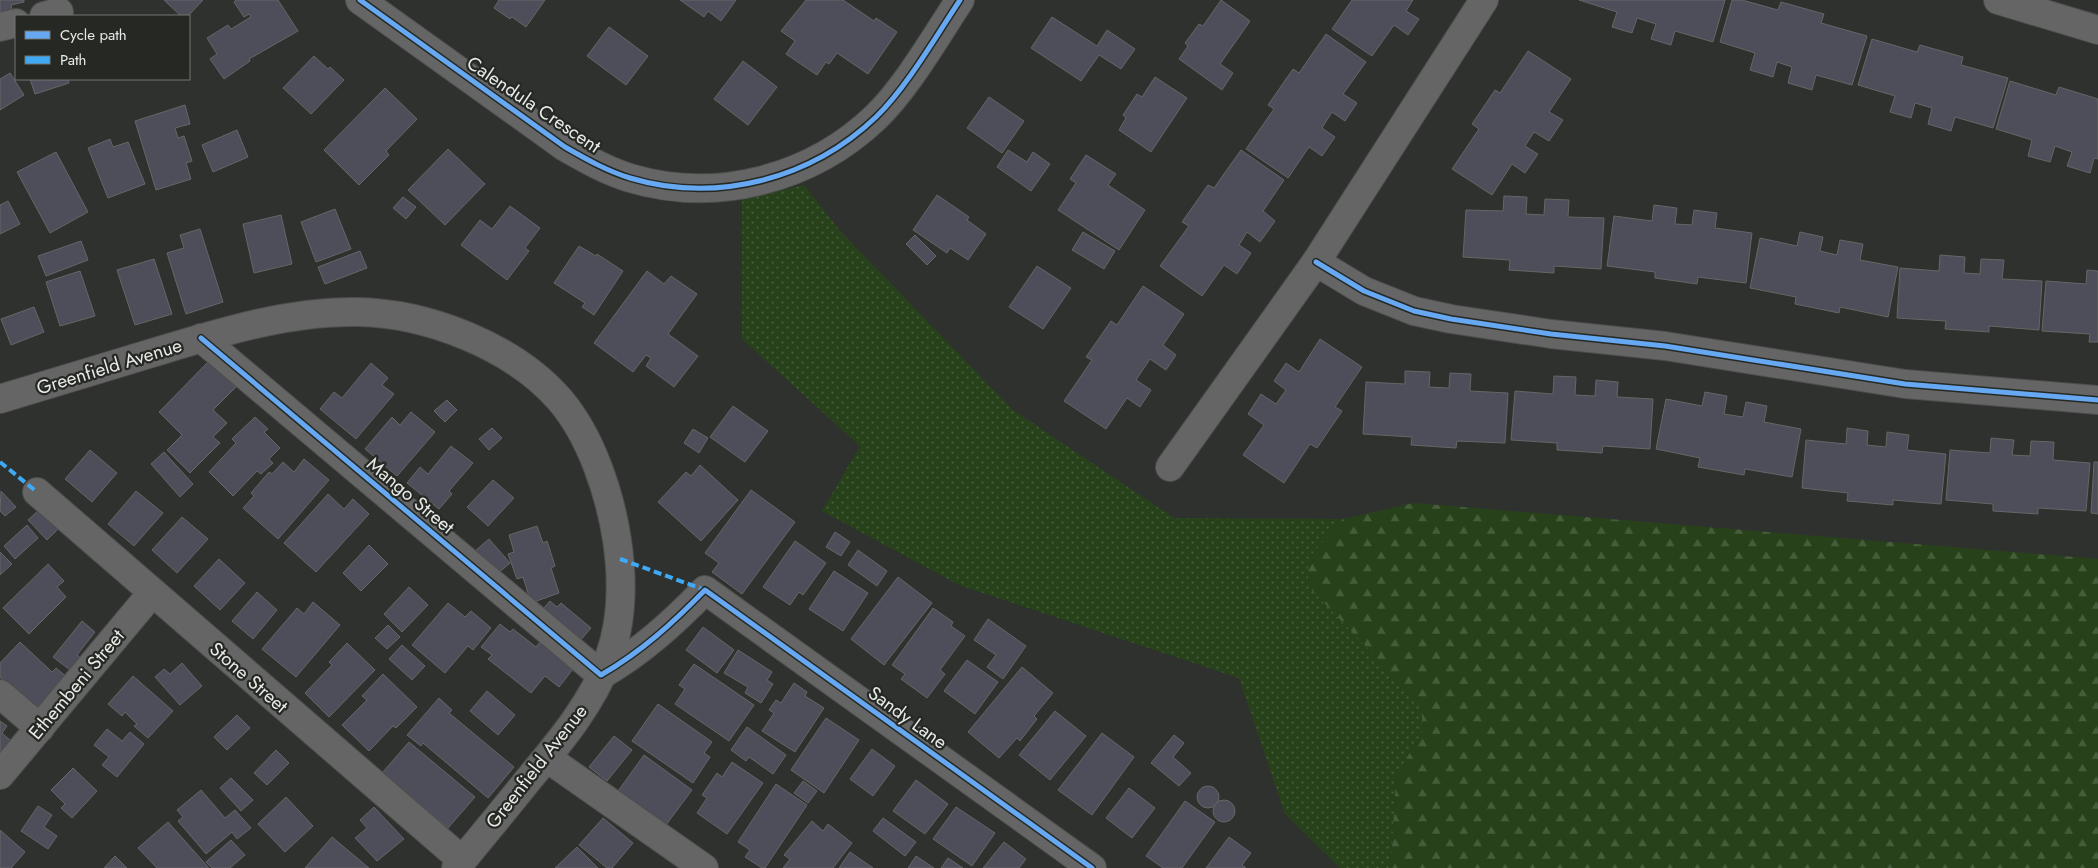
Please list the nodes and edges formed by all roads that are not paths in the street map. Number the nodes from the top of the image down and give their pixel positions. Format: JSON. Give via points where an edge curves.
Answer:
{"nodes":[{"id":1,"x":360,"y":0,"type":"edge"},
{"id":2,"x":960,"y":0,"type":"edge"},
{"id":3,"x":1484,"y":0,"type":"edge"},
{"id":4,"x":1998,"y":0,"type":"edge"},
{"id":5,"x":15,"y":23,"type":"edge"},
{"id":6,"x":0,"y":27,"type":"edge"},
{"id":7,"x":2098,"y":30,"type":"edge"},
{"id":8,"x":1316,"y":262,"type":"junction"},
{"id":9,"x":201,"y":338,"type":"junction"},
{"id":10,"x":0,"y":399,"type":"edge"},
{"id":11,"x":2098,"y":400,"type":"edge"},
{"id":12,"x":1170,"y":467,"type":"dead end"},
{"id":13,"x":37,"y":492,"type":"dead end"},
{"id":14,"x":152,"y":593,"type":"junction"},
{"id":15,"x":601,"y":675,"type":"junction"},
{"id":16,"x":0,"y":694,"type":"edge"},
{"id":17,"x":40,"y":728,"type":"junction"},
{"id":18,"x":547,"y":758,"type":"junction"},
{"id":19,"x":0,"y":775,"type":"edge"},
{"id":20,"x":459,"y":864,"type":"edge"},
{"id":21,"x":704,"y":868,"type":"edge"},
{"id":22,"x":1092,"y":868,"type":"edge"}],
"edges":[{"from":1,"to":2,"type":"street","name":"Calendula Crescent","via":[[565,147],[597,165],[630,178],[665,186],[701,188],[769,180],[827,155],[853,137],[898,91]]},
{"from":3,"to":8,"type":"street"},
{"from":4,"to":7,"type":"street"},
{"from":5,"to":6,"type":"street"},
{"from":8,"to":11,"type":"street","via":[[1364,291],[1414,311],[1451,319],[1665,346],[1905,384]]},
{"from":8,"to":12,"type":"street"},
{"from":9,"to":10,"type":"street","name":"Greenfield Avenue"},
{"from":9,"to":15,"type":"street","name":"Mango Street"},
{"from":9,"to":15,"type":"street","name":"Greenfield Avenue","via":[[312,314],[388,314],[465,335],[533,374],[560,401],[583,436],[602,476],[614,518],[622,585],[612,647]]},
{"from":13,"to":14,"type":"street","name":"Stone Street"},
{"from":14,"to":17,"type":"street","name":"Ethembeni Street"},
{"from":14,"to":20,"type":"street","name":"Stone Street"},
{"from":15,"to":18,"type":"street","name":"Greenfield Avenue","via":[[576,721]]},
{"from":15,"to":22,"type":"street","name":"Sandy Lane","via":[[624,662],[673,624],[705,590]]},
{"from":16,"to":17,"type":"street"},
{"from":17,"to":19,"type":"street","name":"Ethembeni Street"},
{"from":18,"to":20,"type":"street","name":"Greenfield Avenue"},
{"from":18,"to":21,"type":"street"}]}
